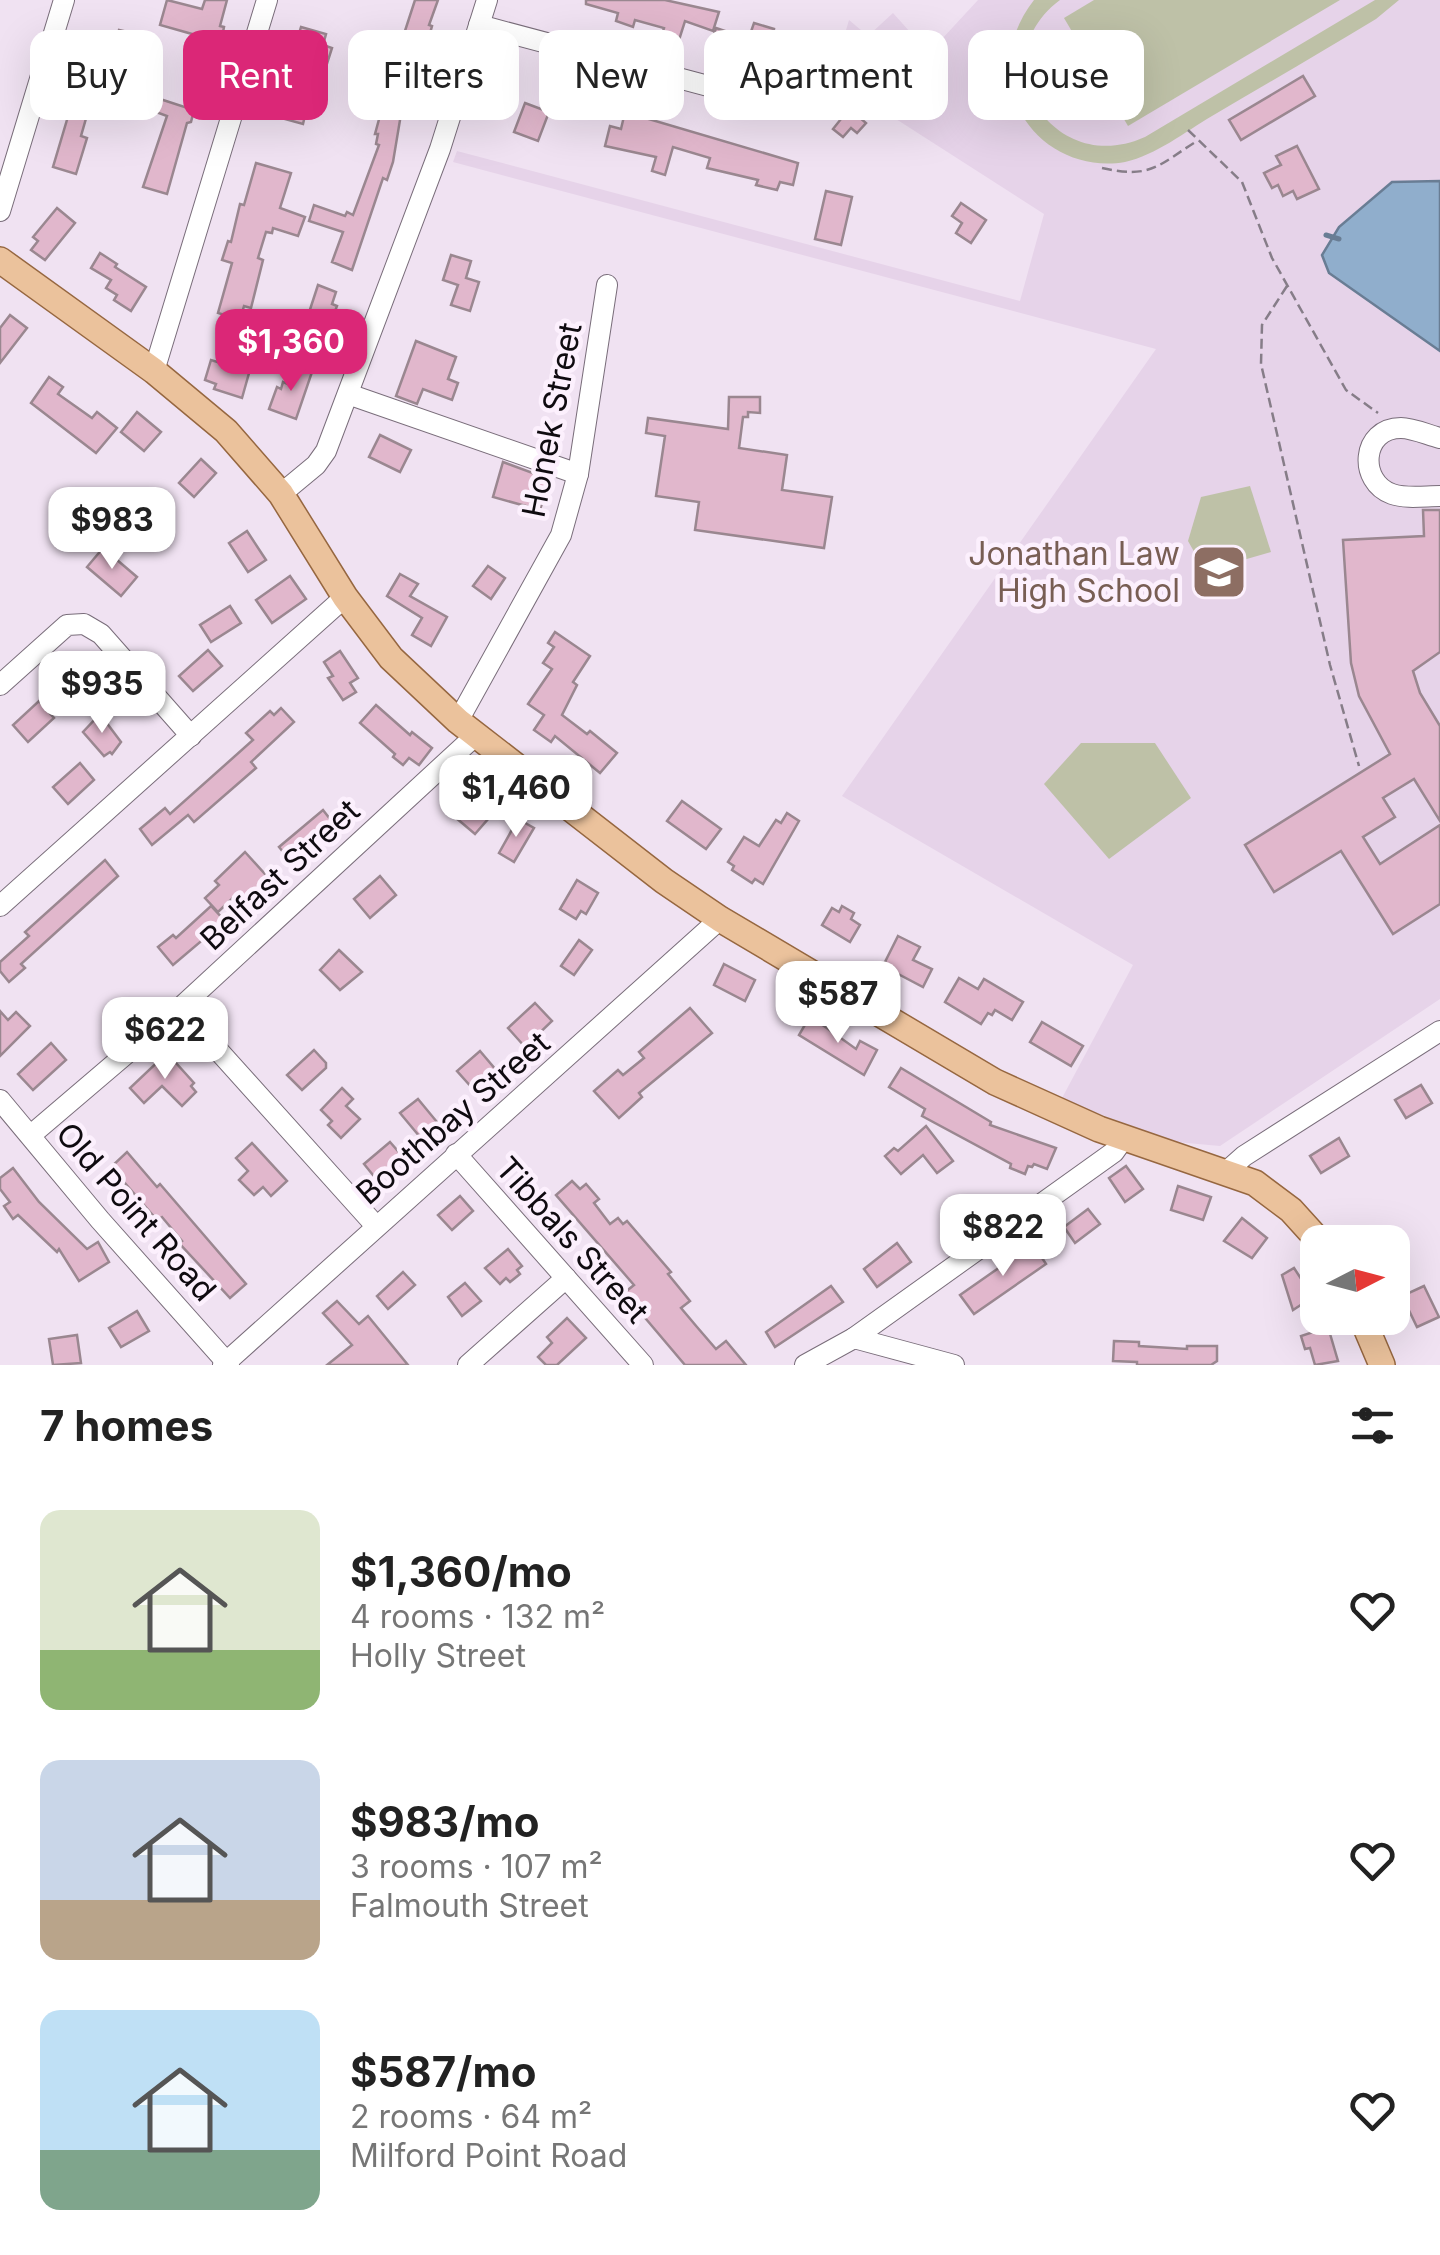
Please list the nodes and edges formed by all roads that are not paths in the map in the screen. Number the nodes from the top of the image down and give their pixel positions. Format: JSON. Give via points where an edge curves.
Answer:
{"nodes":[{"id":1,"x":64,"y":0,"type":"edge"},
{"id":2,"x":267,"y":0,"type":"edge"},
{"id":3,"x":486,"y":0,"type":"edge"},
{"id":4,"x":479,"y":25,"type":"junction"},
{"id":5,"x":704,"y":85,"type":"edge"},
{"id":6,"x":0,"y":211,"type":"edge"},
{"id":7,"x":0,"y":260,"type":"edge"},
{"id":8,"x":607,"y":285,"type":"dead end"},
{"id":9,"x":154,"y":372,"type":"junction"},
{"id":10,"x":348,"y":394,"type":"junction"},
{"id":11,"x":1440,"y":438,"type":"edge"},
{"id":12,"x":578,"y":474,"type":"junction"},
{"id":13,"x":281,"y":494,"type":"junction"},
{"id":14,"x":1440,"y":496,"type":"edge"},
{"id":15,"x":345,"y":597,"type":"junction"},
{"id":16,"x":0,"y":685,"type":"edge"},
{"id":17,"x":467,"y":728,"type":"junction"},
{"id":18,"x":192,"y":736,"type":"junction"},
{"id":19,"x":0,"y":906,"type":"edge"},
{"id":20,"x":720,"y":920,"type":"junction"},
{"id":21,"x":180,"y":1008,"type":"junction"},
{"id":22,"x":1438,"y":1036,"type":"edge"},
{"id":23,"x":0,"y":1100,"type":"edge"},
{"id":24,"x":31,"y":1135,"type":"junction"},
{"id":25,"x":1124,"y":1138,"type":"junction"},
{"id":26,"x":456,"y":1154,"type":"junction"},
{"id":27,"x":1226,"y":1172,"type":"junction"},
{"id":28,"x":1306,"y":1225,"type":"edge"},
{"id":29,"x":376,"y":1226,"type":"junction"},
{"id":30,"x":566,"y":1278,"type":"junction"},
{"id":31,"x":1369,"y":1335,"type":"edge"},
{"id":32,"x":854,"y":1338,"type":"junction"},
{"id":33,"x":226,"y":1364,"type":"edge"},
{"id":34,"x":468,"y":1365,"type":"edge"},
{"id":35,"x":643,"y":1365,"type":"edge"},
{"id":36,"x":804,"y":1365,"type":"edge"},
{"id":37,"x":954,"y":1365,"type":"edge"},
{"id":38,"x":1382,"y":1365,"type":"edge"}],
"edges":[{"from":1,"to":6,"type":"street"},
{"from":2,"to":9,"type":"street"},
{"from":3,"to":4,"type":"street"},
{"from":4,"to":5,"type":"street"},
{"from":4,"to":10,"type":"street"},
{"from":7,"to":9,"type":"main road"},
{"from":8,"to":12,"type":"street","name":"Honek Street"},
{"from":9,"to":13,"type":"main road","via":[[226,431]]},
{"from":10,"to":12,"type":"street"},
{"from":10,"to":13,"type":"street","via":[[322,458]]},
{"from":11,"to":14,"type":"street","via":[[1399,428],[1387,432],[1368,451],[1367,468],[1379,488],[1395,496]]},
{"from":12,"to":17,"type":"street","name":"Honek Street","via":[[562,535]]},
{"from":13,"to":15,"type":"main road"},
{"from":15,"to":17,"type":"main road","via":[[391,658]]},
{"from":15,"to":18,"type":"street"},
{"from":16,"to":18,"type":"street","via":[[67,626],[84,624],[102,634]]},
{"from":17,"to":20,"type":"main road"},
{"from":17,"to":21,"type":"street","name":"Belfast Street"},
{"from":18,"to":19,"type":"street"},
{"from":20,"to":25,"type":"main road","via":[[996,1082]]},
{"from":20,"to":26,"type":"street","name":"Boothbay Street"},
{"from":21,"to":24,"type":"street","name":"Belfast Street"},
{"from":21,"to":29,"type":"street"},
{"from":22,"to":27,"type":"street"},
{"from":23,"to":24,"type":"street","name":"Old Point Road"},
{"from":24,"to":33,"type":"street","name":"Old Point Road"},
{"from":25,"to":27,"type":"main road"},
{"from":25,"to":32,"type":"street","via":[[1115,1151]]},
{"from":26,"to":29,"type":"street","name":"Boothbay Street"},
{"from":26,"to":30,"type":"street","name":"Tibbals Street"},
{"from":27,"to":28,"type":"main road","via":[[1270,1193]]},
{"from":29,"to":33,"type":"street","name":"Boothbay Street"},
{"from":30,"to":34,"type":"street"},
{"from":30,"to":35,"type":"street","name":"Tibbals Street"},
{"from":31,"to":38,"type":"main road"},
{"from":32,"to":36,"type":"street"},
{"from":32,"to":37,"type":"street"}]}
